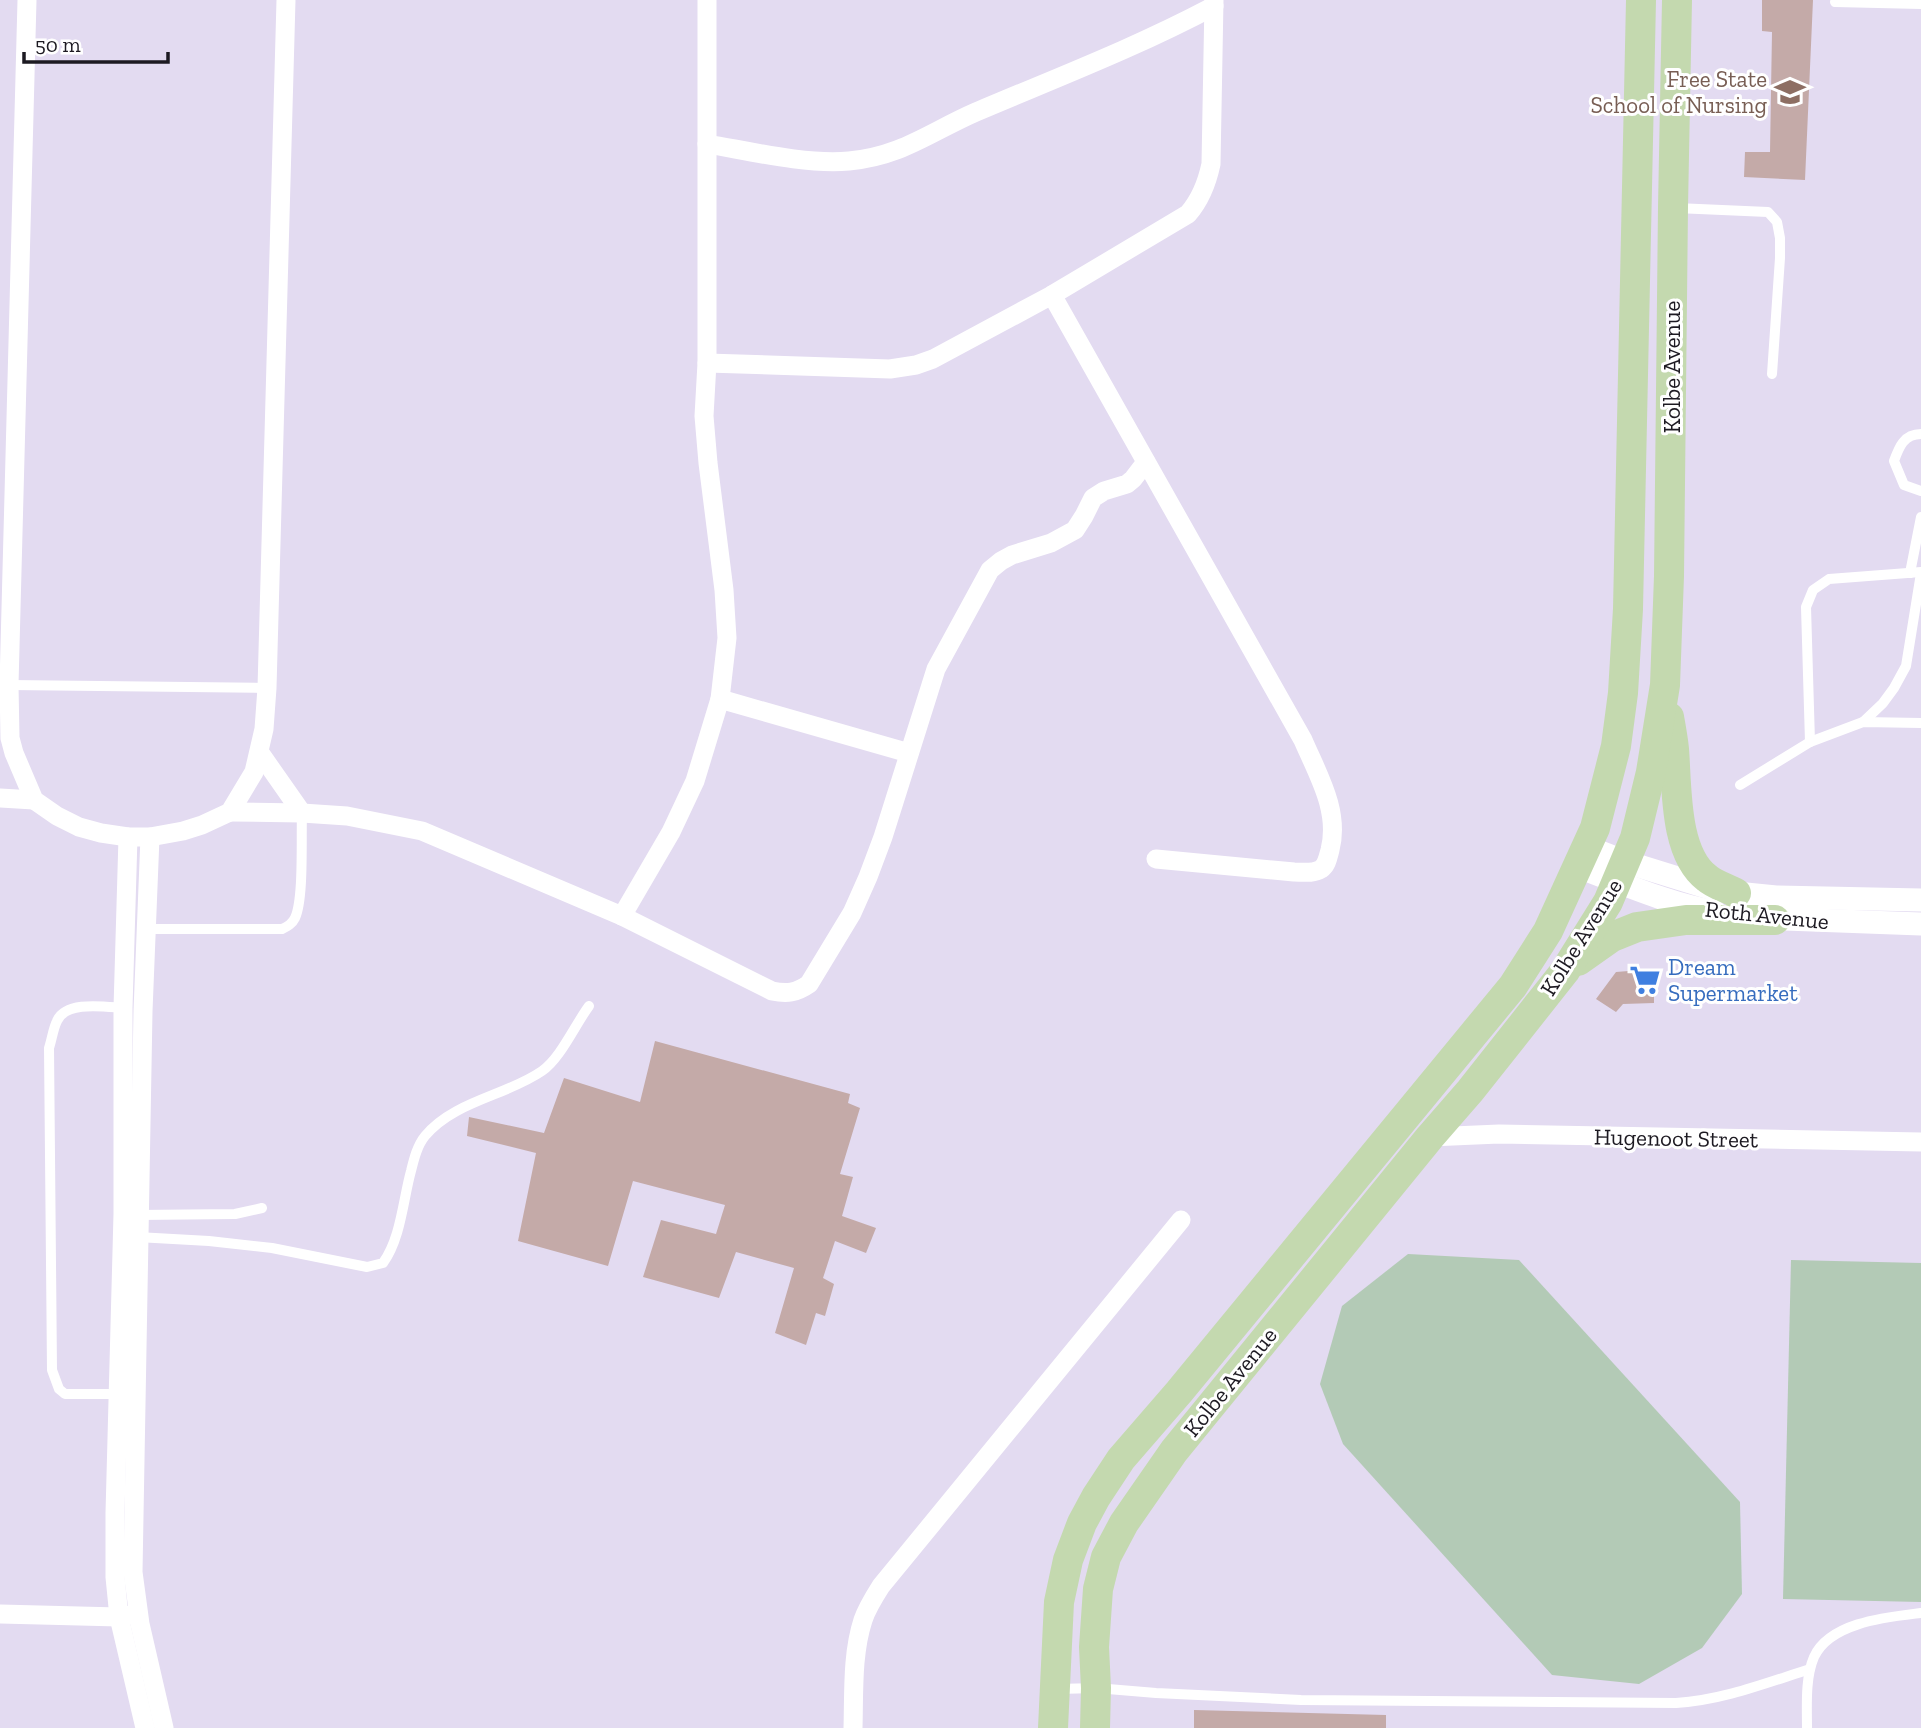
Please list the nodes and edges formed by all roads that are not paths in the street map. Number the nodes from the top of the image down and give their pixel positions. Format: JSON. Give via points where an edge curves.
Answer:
{"nodes":[{"id":1,"x":27,"y":0,"type":"edge"},
{"id":2,"x":286,"y":0,"type":"edge"},
{"id":3,"x":707,"y":0,"type":"edge"},
{"id":4,"x":1641,"y":0,"type":"edge"},
{"id":5,"x":1677,"y":0,"type":"edge"},
{"id":6,"x":1835,"y":2,"type":"dead end"},
{"id":7,"x":1214,"y":3,"type":"edge"},
{"id":8,"x":1921,"y":4,"type":"edge"},
{"id":9,"x":707,"y":144,"type":"junction"},
{"id":10,"x":1636,"y":206,"type":"junction"},
{"id":11,"x":1673,"y":207,"type":"junction"},
{"id":12,"x":1052,"y":295,"type":"junction"},
{"id":13,"x":707,"y":363,"type":"junction"},
{"id":14,"x":1772,"y":374,"type":"dead end"},
{"id":15,"x":1921,"y":434,"type":"edge"},
{"id":16,"x":1146,"y":462,"type":"junction"},
{"id":17,"x":1921,"y":491,"type":"edge"},
{"id":18,"x":1921,"y":517,"type":"edge"},
{"id":19,"x":1917,"y":573,"type":"edge"},
{"id":20,"x":9,"y":685,"type":"junction"},
{"id":21,"x":1665,"y":685,"type":"junction"},
{"id":22,"x":267,"y":688,"type":"junction"},
{"id":23,"x":720,"y":699,"type":"junction"},
{"id":24,"x":1863,"y":722,"type":"junction"},
{"id":25,"x":1921,"y":723,"type":"edge"},
{"id":26,"x":1810,"y":742,"type":"junction"},
{"id":27,"x":5,"y":743,"type":"edge"},
{"id":28,"x":260,"y":753,"type":"junction"},
{"id":29,"x":909,"y":753,"type":"junction"},
{"id":30,"x":1740,"y":785,"type":"dead end"},
{"id":31,"x":0,"y":798,"type":"edge"},
{"id":32,"x":34,"y":800,"type":"junction"},
{"id":33,"x":230,"y":813,"type":"junction"},
{"id":34,"x":302,"y":813,"type":"junction"},
{"id":35,"x":128,"y":837,"type":"junction"},
{"id":36,"x":150,"y":837,"type":"junction"},
{"id":37,"x":1583,"y":857,"type":"junction"},
{"id":38,"x":1156,"y":859,"type":"dead end"},
{"id":39,"x":1622,"y":871,"type":"junction"},
{"id":40,"x":1736,"y":893,"type":"junction"},
{"id":41,"x":1921,"y":900,"type":"edge"},
{"id":42,"x":622,"y":916,"type":"junction"},
{"id":43,"x":1775,"y":920,"type":"junction"},
{"id":44,"x":1921,"y":924,"type":"edge"},
{"id":45,"x":146,"y":929,"type":"junction"},
{"id":46,"x":126,"y":930,"type":"junction"},
{"id":47,"x":1565,"y":971,"type":"junction"},
{"id":48,"x":589,"y":1006,"type":"dead end"},
{"id":49,"x":133,"y":1009,"type":"junction"},
{"id":50,"x":1430,"y":1137,"type":"junction"},
{"id":51,"x":1921,"y":1142,"type":"edge"},
{"id":52,"x":262,"y":1208,"type":"dead end"},
{"id":53,"x":131,"y":1215,"type":"junction"},
{"id":54,"x":1181,"y":1220,"type":"dead end"},
{"id":55,"x":131,"y":1237,"type":"junction"},
{"id":56,"x":127,"y":1394,"type":"junction"},
{"id":57,"x":1921,"y":1613,"type":"edge"},
{"id":58,"x":0,"y":1614,"type":"edge"},
{"id":59,"x":129,"y":1615,"type":"junction"},
{"id":60,"x":1810,"y":1669,"type":"junction"},
{"id":61,"x":1096,"y":1688,"type":"junction"},
{"id":62,"x":1054,"y":1689,"type":"junction"},
{"id":63,"x":145,"y":1728,"type":"edge"},
{"id":64,"x":164,"y":1728,"type":"edge"},
{"id":65,"x":853,"y":1728,"type":"edge"},
{"id":66,"x":1053,"y":1728,"type":"edge"},
{"id":67,"x":1095,"y":1728,"type":"edge"},
{"id":68,"x":1807,"y":1728,"type":"edge"}],
"edges":[{"from":1,"to":20,"type":"street"},
{"from":2,"to":22,"type":"street"},
{"from":3,"to":9,"type":"street"},
{"from":4,"to":10,"type":"main road","name":"Kolbe Avenue"},
{"from":5,"to":11,"type":"main road","name":"Kolbe Avenue"},
{"from":6,"to":8,"type":"lane"},
{"from":7,"to":9,"type":"street","via":[[1163,33],[881,156],[823,161]]},
{"from":7,"to":12,"type":"street","via":[[1210,164],[1196,205]]},
{"from":9,"to":13,"type":"street"},
{"from":10,"to":11,"type":"main road"},
{"from":10,"to":37,"type":"main road","name":"Kolbe Avenue","via":[[1629,609],[1623,693],[1613,758]]},
{"from":11,"to":14,"type":"lane","via":[[1768,212],[1777,222],[1780,258]]},
{"from":11,"to":21,"type":"main road","name":"Kolbe Avenue"},
{"from":12,"to":13,"type":"street","via":[[916,365],[890,369]]},
{"from":12,"to":16,"type":"street"},
{"from":13,"to":23,"type":"street","via":[[704,416],[727,638]]},
{"from":15,"to":17,"type":"lane","via":[[1901,442],[1894,461],[1904,485]]},
{"from":16,"to":29,"type":"street","via":[[1127,484],[1093,498],[1075,530],[1051,544],[1012,555],[990,570],[936,669]]},
{"from":16,"to":38,"type":"street","via":[[1303,740],[1332,808],[1333,826],[1326,864],[1311,872]]},
{"from":18,"to":19,"type":"lane"},
{"from":19,"to":24,"type":"lane","via":[[1906,666],[1889,696]]},
{"from":19,"to":26,"type":"lane","via":[[1829,579],[1813,590],[1805,607]]},
{"from":20,"to":22,"type":"lane"},
{"from":20,"to":27,"type":"street"},
{"from":21,"to":39,"type":"main road","name":"Kolbe Avenue","via":[[1651,772]]},
{"from":21,"to":40,"type":"main road","via":[[1687,849],[1707,878]]},
{"from":22,"to":28,"type":"street"},
{"from":23,"to":29,"type":"street"},
{"from":23,"to":42,"type":"street","via":[[695,781]]},
{"from":24,"to":25,"type":"lane"},
{"from":24,"to":26,"type":"lane"},
{"from":26,"to":30,"type":"lane"},
{"from":27,"to":32,"type":"street"},
{"from":28,"to":33,"type":"street"},
{"from":28,"to":34,"type":"street"},
{"from":29,"to":42,"type":"street","via":[[869,877],[809,984],[798,992],[772,991]]},
{"from":31,"to":32,"type":"street"},
{"from":32,"to":35,"type":"street","via":[[79,827]]},
{"from":33,"to":34,"type":"street"},
{"from":33,"to":36,"type":"street","via":[[183,831]]},
{"from":34,"to":42,"type":"street","via":[[347,816],[422,831]]},
{"from":34,"to":45,"type":"lane","via":[[299,900],[291,924],[282,929]]},
{"from":35,"to":36,"type":"street"},
{"from":35,"to":46,"type":"street"},
{"from":36,"to":45,"type":"street"},
{"from":37,"to":39,"type":"street","name":"Roth Avenue"},
{"from":37,"to":62,"type":"main road","name":"Kolbe Avenue","via":[[1548,932],[1514,986],[1121,1459],[1082,1523],[1068,1560],[1059,1602]]},
{"from":39,"to":40,"type":"street","name":"Roth Avenue"},
{"from":39,"to":43,"type":"street","name":"Roth Avenue","via":[[1689,906]]},
{"from":39,"to":47,"type":"main road","name":"Kolbe Avenue"},
{"from":40,"to":41,"type":"street","name":"Roth Avenue"},
{"from":43,"to":44,"type":"street","name":"Roth Avenue"},
{"from":43,"to":47,"type":"main road","via":[[1686,920],[1637,927],[1612,937]]},
{"from":45,"to":46,"type":"lane"},
{"from":45,"to":49,"type":"street"},
{"from":46,"to":49,"type":"street"},
{"from":47,"to":50,"type":"main road","name":"Kolbe Avenue"},
{"from":48,"to":55,"type":"lane","via":[[545,1069],[471,1103],[423,1138],[396,1237],[383,1263],[367,1267],[272,1248]]},
{"from":49,"to":53,"type":"street"},
{"from":49,"to":56,"type":"lane","via":[[62,1012],[49,1048],[52,1370],[65,1394]]},
{"from":50,"to":51,"type":"street","name":"Hugenoot Street","via":[[1499,1134]]},
{"from":50,"to":61,"type":"main road","name":"Kolbe Avenue","via":[[1174,1451],[1124,1523],[1106,1557],[1098,1589]]},
{"from":52,"to":53,"type":"lane","via":[[235,1214]]},
{"from":53,"to":55,"type":"street"},
{"from":54,"to":65,"type":"street","via":[[881,1586],[863,1619],[856,1651]]},
{"from":55,"to":56,"type":"street"},
{"from":56,"to":59,"type":"street","via":[[115,1577]]},
{"from":57,"to":60,"type":"lane","via":[[1887,1617],[1842,1631],[1825,1643]]},
{"from":58,"to":59,"type":"street"},
{"from":59,"to":63,"type":"street"},
{"from":59,"to":64,"type":"street"},
{"from":60,"to":61,"type":"lane","via":[[1720,1697],[1676,1703],[1301,1700]]},
{"from":60,"to":68,"type":"lane"},
{"from":61,"to":62,"type":"lane"},
{"from":61,"to":67,"type":"main road","name":"Kolbe Avenue"},
{"from":62,"to":66,"type":"main road","name":"Kolbe Avenue"}]}
